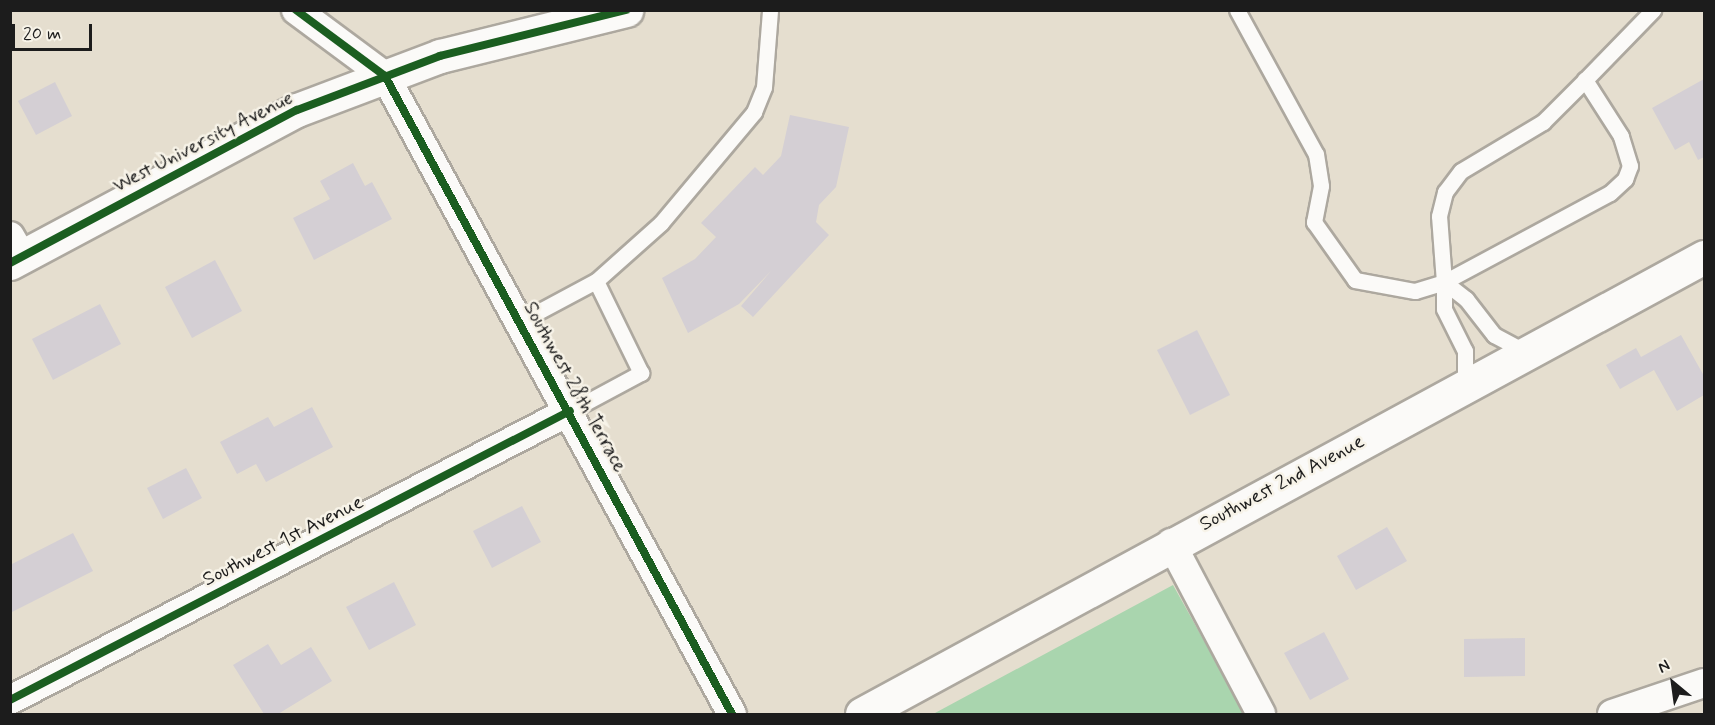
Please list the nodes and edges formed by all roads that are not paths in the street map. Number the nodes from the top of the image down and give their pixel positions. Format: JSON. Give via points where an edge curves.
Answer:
{"nodes":[{"id":1,"x":296,"y":10,"type":"edge"},
{"id":2,"x":626,"y":10,"type":"edge"},
{"id":3,"x":770,"y":10,"type":"edge"},
{"id":4,"x":1237,"y":10,"type":"edge"},
{"id":5,"x":1653,"y":10,"type":"edge"},
{"id":6,"x":386,"y":76,"type":"junction"},
{"id":7,"x":1585,"y":80,"type":"junction"},
{"id":8,"x":14,"y":252,"type":"edge"},
{"id":9,"x":1704,"y":257,"type":"edge"},
{"id":10,"x":596,"y":281,"type":"junction"},
{"id":11,"x":1444,"y":282,"type":"junction"},
{"id":12,"x":521,"y":321,"type":"junction"},
{"id":13,"x":1526,"y":352,"type":"junction"},
{"id":14,"x":1465,"y":384,"type":"junction"},
{"id":15,"x":570,"y":411,"type":"junction"},
{"id":16,"x":1171,"y":543,"type":"junction"},
{"id":17,"x":1704,"y":683,"type":"edge"},
{"id":18,"x":10,"y":700,"type":"edge"},
{"id":19,"x":732,"y":714,"type":"edge"},
{"id":20,"x":862,"y":714,"type":"edge"},
{"id":21,"x":1261,"y":714,"type":"edge"},
{"id":22,"x":1612,"y":714,"type":"edge"}],
"edges":[{"from":1,"to":6,"type":"street"},
{"from":2,"to":6,"type":"main road","name":"West University Avenue","via":[[440,56]]},
{"from":3,"to":10,"type":"lane","via":[[764,87],[754,112],[661,223]]},
{"from":4,"to":11,"type":"lane","via":[[1316,154],[1321,186],[1314,222],[1355,280],[1415,291]]},
{"from":5,"to":7,"type":"lane"},
{"from":6,"to":8,"type":"main road","name":"West University Avenue","via":[[246,135]]},
{"from":6,"to":12,"type":"street","name":"Southwest 28th Terrace"},
{"from":7,"to":11,"type":"lane","via":[[1543,122],[1461,171],[1445,192],[1439,216]]},
{"from":7,"to":11,"type":"lane","via":[[1621,135],[1630,166],[1625,179],[1610,193]]},
{"from":9,"to":13,"type":"main road","name":"Southwest 2nd Avenue"},
{"from":10,"to":12,"type":"lane"},
{"from":10,"to":15,"type":"lane","via":[[641,373]]},
{"from":11,"to":13,"type":"lane","via":[[1466,299],[1494,335]]},
{"from":11,"to":14,"type":"lane","via":[[1444,309],[1465,351]]},
{"from":12,"to":15,"type":"street","name":"Southwest 28th Terrace"},
{"from":13,"to":14,"type":"main road","name":"Southwest 2nd Avenue"},
{"from":14,"to":16,"type":"main road","name":"Southwest 2nd Avenue"},
{"from":15,"to":18,"type":"street","name":"Southwest 1st Avenue"},
{"from":15,"to":19,"type":"street","name":"Southwest 28th Terrace"},
{"from":16,"to":20,"type":"main road","name":"Southwest 2nd Avenue"},
{"from":16,"to":21,"type":"street"},
{"from":17,"to":22,"type":"street"}]}
